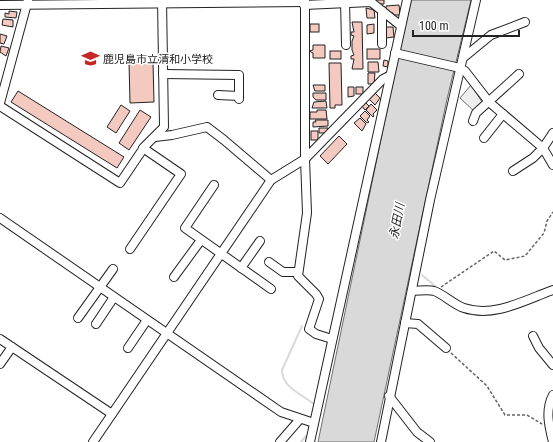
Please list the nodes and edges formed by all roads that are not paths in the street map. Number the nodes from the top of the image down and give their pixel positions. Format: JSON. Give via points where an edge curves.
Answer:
{"nodes":[{"id":1,"x":407,"y":0,"type":"edge"},
{"id":2,"x":476,"y":0,"type":"edge"},
{"id":3,"x":366,"y":1,"type":"edge"},
{"id":4,"x":162,"y":2,"type":"edge"},
{"id":5,"x":304,"y":2,"type":"edge"},
{"id":6,"x":345,"y":2,"type":"edge"},
{"id":7,"x":28,"y":3,"type":"edge"},
{"id":8,"x":0,"y":5,"type":"edge"},
{"id":9,"x":382,"y":12,"type":"junction"},
{"id":10,"x":525,"y":22,"type":"dead end"},
{"id":11,"x":401,"y":26,"type":"junction"},
{"id":12,"x":382,"y":44,"type":"dead end"},
{"id":13,"x":346,"y":45,"type":"dead end"},
{"id":14,"x":396,"y":53,"type":"junction"},
{"id":15,"x":463,"y":58,"type":"junction"},
{"id":16,"x":459,"y":68,"type":"junction"},
{"id":17,"x":163,"y":74,"type":"junction"},
{"id":18,"x":519,"y":74,"type":"dead end"},
{"id":19,"x":389,"y":76,"type":"junction"},
{"id":20,"x":218,"y":95,"type":"dead end"},
{"id":21,"x":0,"y":102,"type":"edge"},
{"id":22,"x":489,"y":102,"type":"junction"},
{"id":23,"x":0,"y":106,"type":"edge"},
{"id":24,"x":503,"y":114,"type":"junction"},
{"id":25,"x":473,"y":121,"type":"dead end"},
{"id":26,"x":553,"y":133,"type":"edge"},
{"id":27,"x":155,"y":137,"type":"junction"},
{"id":28,"x":484,"y":138,"type":"dead end"},
{"id":29,"x":143,"y":148,"type":"junction"},
{"id":30,"x":543,"y":148,"type":"junction"},
{"id":31,"x":305,"y":159,"type":"junction"},
{"id":32,"x":553,"y":166,"type":"edge"},
{"id":33,"x":513,"y":171,"type":"dead end"},
{"id":34,"x":271,"y":180,"type":"junction"},
{"id":35,"x":214,"y":185,"type":"dead end"},
{"id":36,"x":0,"y":218,"type":"edge"},
{"id":37,"x":201,"y":240,"type":"junction"},
{"id":38,"x":260,"y":241,"type":"dead end"},
{"id":39,"x":130,"y":249,"type":"dead end"},
{"id":40,"x":221,"y":254,"type":"junction"},
{"id":41,"x":269,"y":262,"type":"dead end"},
{"id":42,"x":241,"y":268,"type":"junction"},
{"id":43,"x":113,"y":269,"type":"dead end"},
{"id":44,"x":298,"y":272,"type":"junction"},
{"id":45,"x":174,"y":277,"type":"dead end"},
{"id":46,"x":100,"y":287,"type":"junction"},
{"id":47,"x":271,"y":289,"type":"dead end"},
{"id":48,"x":553,"y":290,"type":"edge"},
{"id":49,"x":412,"y":291,"type":"junction"},
{"id":50,"x":114,"y":297,"type":"junction"},
{"id":51,"x":78,"y":318,"type":"dead end"},
{"id":52,"x":147,"y":320,"type":"junction"},
{"id":53,"x":96,"y":324,"type":"dead end"},
{"id":54,"x":405,"y":324,"type":"junction"},
{"id":55,"x":167,"y":333,"type":"junction"},
{"id":56,"x":533,"y":336,"type":"dead end"},
{"id":57,"x":0,"y":339,"type":"edge"},
{"id":58,"x":332,"y":339,"type":"junction"},
{"id":59,"x":12,"y":347,"type":"junction"},
{"id":60,"x":128,"y":348,"type":"dead end"},
{"id":61,"x":446,"y":348,"type":"road end"},
{"id":62,"x":0,"y":364,"type":"edge"},
{"id":63,"x":553,"y":365,"type":"edge"},
{"id":64,"x":553,"y":395,"type":"edge"},
{"id":65,"x":389,"y":396,"type":"junction"},
{"id":66,"x":112,"y":414,"type":"junction"},
{"id":67,"x":300,"y":419,"type":"junction"},
{"id":68,"x":314,"y":423,"type":"junction"},
{"id":69,"x":93,"y":442,"type":"edge"},
{"id":70,"x":280,"y":442,"type":"edge"},
{"id":71,"x":310,"y":442,"type":"edge"},
{"id":72,"x":381,"y":442,"type":"edge"},
{"id":73,"x":430,"y":442,"type":"edge"},
{"id":74,"x":553,"y":442,"type":"edge"}],
"edges":[{"from":1,"to":11,"type":"street"},
{"from":2,"to":15,"type":"street"},
{"from":3,"to":6,"type":"street"},
{"from":3,"to":9,"type":"street","via":[[371,2]]},
{"from":4,"to":5,"type":"street"},
{"from":4,"to":7,"type":"street"},
{"from":4,"to":17,"type":"street"},
{"from":5,"to":6,"type":"street"},
{"from":5,"to":31,"type":"street"},
{"from":6,"to":13,"type":"street"},
{"from":7,"to":8,"type":"street"},
{"from":7,"to":21,"type":"street"},
{"from":9,"to":11,"type":"street"},
{"from":9,"to":12,"type":"street"},
{"from":10,"to":15,"type":"street","via":[[491,35]]},
{"from":11,"to":14,"type":"street"},
{"from":14,"to":16,"type":"street"},
{"from":14,"to":19,"type":"street"},
{"from":15,"to":16,"type":"street"},
{"from":16,"to":22,"type":"street","via":[[465,71]]},
{"from":16,"to":49,"type":"street"},
{"from":17,"to":20,"type":"street","via":[[239,75],[239,97]]},
{"from":17,"to":27,"type":"street","via":[[164,127]]},
{"from":18,"to":22,"type":"street"},
{"from":19,"to":31,"type":"street","via":[[383,79]]},
{"from":19,"to":58,"type":"street"},
{"from":22,"to":24,"type":"street"},
{"from":22,"to":25,"type":"street","via":[[476,113]]},
{"from":23,"to":29,"type":"street","via":[[120,183]]},
{"from":24,"to":28,"type":"street"},
{"from":24,"to":30,"type":"street"},
{"from":26,"to":30,"type":"street"},
{"from":27,"to":29,"type":"street"},
{"from":27,"to":34,"type":"street","via":[[207,127]]},
{"from":29,"to":39,"type":"street","via":[[181,174]]},
{"from":30,"to":32,"type":"street"},
{"from":30,"to":33,"type":"street"},
{"from":31,"to":34,"type":"street"},
{"from":31,"to":44,"type":"street","via":[[307,213]]},
{"from":34,"to":40,"type":"street"},
{"from":35,"to":37,"type":"street","via":[[185,228]]},
{"from":36,"to":46,"type":"street"},
{"from":37,"to":40,"type":"street"},
{"from":37,"to":45,"type":"street"},
{"from":38,"to":42,"type":"street"},
{"from":40,"to":42,"type":"street"},
{"from":40,"to":55,"type":"street"},
{"from":41,"to":44,"type":"street","via":[[283,272]]},
{"from":42,"to":47,"type":"street"},
{"from":43,"to":46,"type":"street"},
{"from":44,"to":58,"type":"street","via":[[298,276],[316,294],[318,300],[309,328],[316,334]]},
{"from":46,"to":50,"type":"street"},
{"from":46,"to":51,"type":"street"},
{"from":48,"to":49,"type":"street","via":[[496,311],[464,308],[435,291]]},
{"from":49,"to":54,"type":"street"},
{"from":50,"to":52,"type":"street"},
{"from":50,"to":53,"type":"street"},
{"from":52,"to":55,"type":"street"},
{"from":52,"to":60,"type":"street"},
{"from":54,"to":61,"type":"street","via":[[418,324]]},
{"from":54,"to":65,"type":"street"},
{"from":55,"to":66,"type":"street"},
{"from":55,"to":67,"type":"street","via":[[281,412]]},
{"from":56,"to":63,"type":"street"},
{"from":57,"to":59,"type":"street"},
{"from":58,"to":68,"type":"street"},
{"from":59,"to":62,"type":"street"},
{"from":59,"to":66,"type":"street"},
{"from":64,"to":74,"type":"street","via":[[548,408]]},
{"from":65,"to":72,"type":"street"},
{"from":65,"to":73,"type":"street","via":[[417,432]]},
{"from":66,"to":69,"type":"street"},
{"from":67,"to":68,"type":"street"},
{"from":67,"to":70,"type":"street"},
{"from":68,"to":71,"type":"street"}]}
